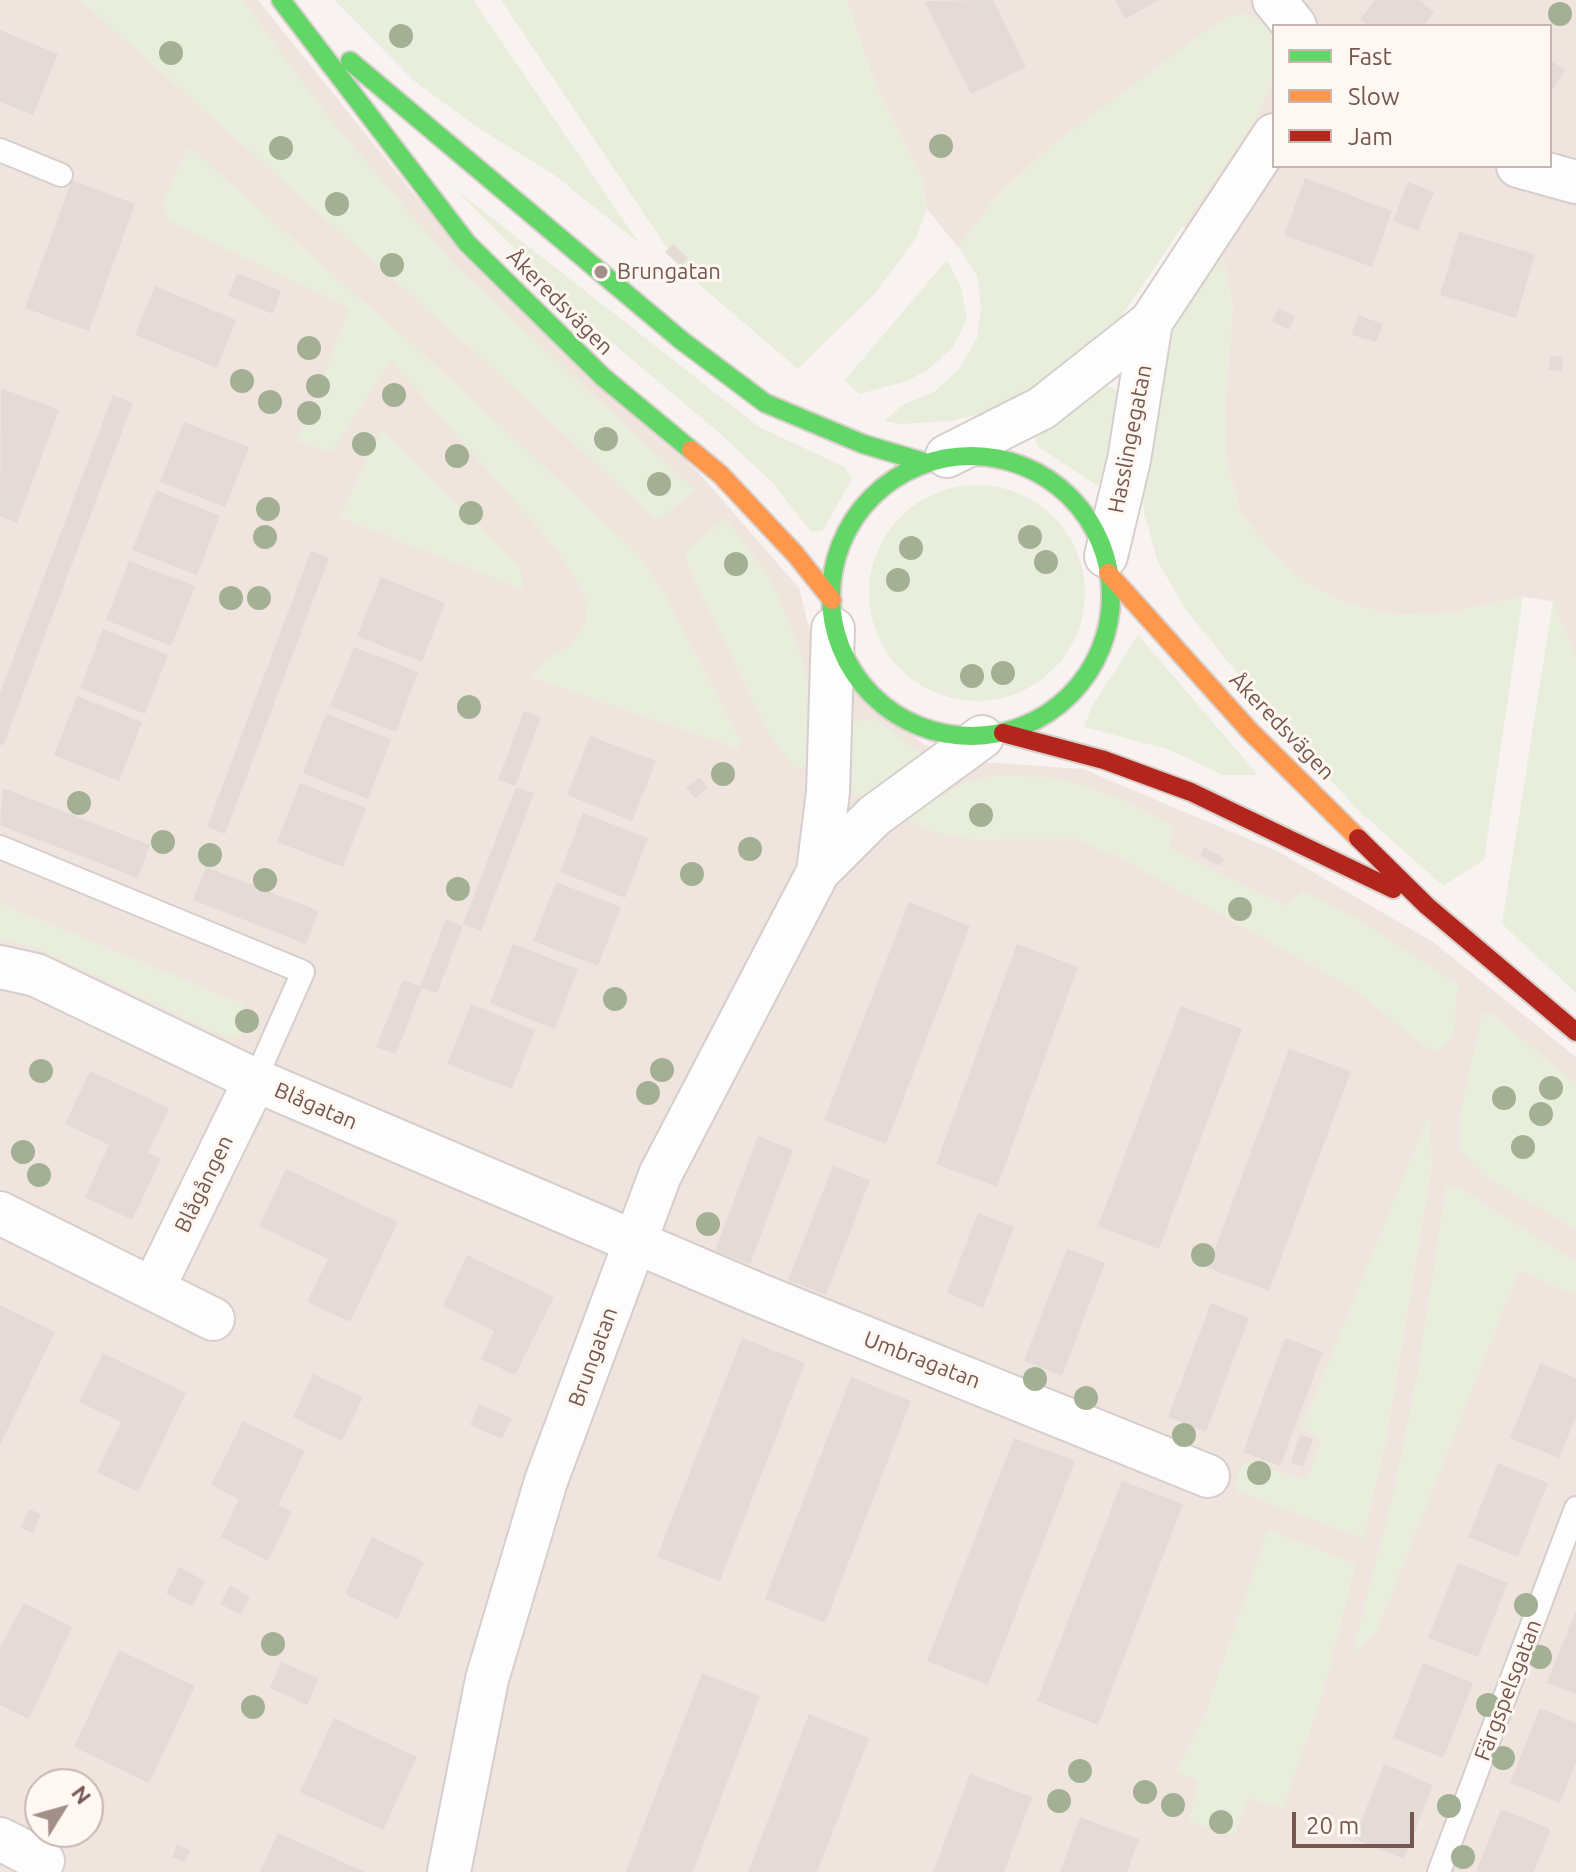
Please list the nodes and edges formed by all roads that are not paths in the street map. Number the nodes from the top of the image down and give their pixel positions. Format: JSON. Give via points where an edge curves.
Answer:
{"nodes":[{"id":1,"x":1274,"y":0,"type":"edge"},
{"id":2,"x":284,"y":4,"type":"edge"},
{"id":3,"x":1293,"y":24,"type":"edge"},
{"id":4,"x":1272,"y":138,"type":"edge"},
{"id":5,"x":0,"y":150,"type":"edge"},
{"id":6,"x":1525,"y":168,"type":"edge"},
{"id":7,"x":61,"y":175,"type":"dead end"},
{"id":8,"x":1576,"y":182,"type":"edge"},
{"id":9,"x":1151,"y":322,"type":"junction"},
{"id":10,"x":937,"y":460,"type":"junction"},
{"id":11,"x":1107,"y":564,"type":"junction"},
{"id":12,"x":833,"y":615,"type":"junction"},
{"id":13,"x":992,"y":735,"type":"junction"},
{"id":14,"x":0,"y":847,"type":"edge"},
{"id":15,"x":818,"y":872,"type":"junction"},
{"id":16,"x":1427,"y":906,"type":"junction"},
{"id":17,"x":0,"y":967,"type":"edge"},
{"id":18,"x":1576,"y":1032,"type":"edge"},
{"id":19,"x":255,"y":1080,"type":"junction"},
{"id":20,"x":0,"y":1213,"type":"edge"},
{"id":21,"x":635,"y":1242,"type":"junction"},
{"id":22,"x":153,"y":1289,"type":"junction"},
{"id":23,"x":213,"y":1319,"type":"dead end"},
{"id":24,"x":1208,"y":1476,"type":"dead end"},
{"id":25,"x":1576,"y":1508,"type":"edge"},
{"id":26,"x":0,"y":1839,"type":"edge"},
{"id":27,"x":43,"y":1861,"type":"dead end"},
{"id":28,"x":449,"y":1872,"type":"edge"},
{"id":29,"x":1439,"y":1872,"type":"edge"}],
"edges":[{"from":1,"to":3,"type":"street"},
{"from":2,"to":10,"type":"street","name":"Åkeredsvägen","via":[[681,340],[765,403],[863,444]]},
{"from":2,"to":12,"type":"street","name":"Åkeredsvägen","via":[[467,243],[603,377],[721,475],[796,555]]},
{"from":4,"to":9,"type":"street","name":"Hasslingegatan"},
{"from":5,"to":7,"type":"lane"},
{"from":6,"to":8,"type":"street"},
{"from":9,"to":10,"type":"street","name":"Hasslingegatan","via":[[1042,408]]},
{"from":9,"to":11,"type":"street","name":"Hasslingegatan"},
{"from":10,"to":11,"type":"street","name":"Åkeredsvägen","via":[[1009,460],[1033,469],[1058,485],[1085,514]]},
{"from":10,"to":12,"type":"street","name":"Åkeredsvägen","via":[[908,469],[875,491],[851,521],[831,575]]},
{"from":11,"to":13,"type":"street","name":"Åkeredsvägen","via":[[1112,602],[1104,643],[1088,675],[1041,718]]},
{"from":11,"to":16,"type":"street","name":"Åkeredsvägen","via":[[1250,731]]},
{"from":12,"to":13,"type":"street","name":"Åkeredsvägen","via":[[852,672],[871,697],[923,729]]},
{"from":12,"to":15,"type":"street","name":"Brungatan","via":[[828,792]]},
{"from":13,"to":15,"type":"street","name":"Brungatan","via":[[874,816]]},
{"from":13,"to":16,"type":"street","name":"Åkeredsvägen","via":[[1104,760],[1191,792]]},
{"from":14,"to":19,"type":"lane","via":[[303,972]]},
{"from":15,"to":21,"type":"street","name":"Brungatan","via":[[660,1175]]},
{"from":16,"to":18,"type":"street","name":"Åkeredsvägen"},
{"from":17,"to":19,"type":"street","name":"Blågatan","via":[[36,975]]},
{"from":19,"to":21,"type":"street","name":"Blågatan"},
{"from":19,"to":22,"type":"street","name":"Blågången"},
{"from":20,"to":22,"type":"street"},
{"from":21,"to":24,"type":"street","name":"Umbragatan"},
{"from":21,"to":28,"type":"street","name":"Brungatan","via":[[546,1481],[487,1679]]},
{"from":22,"to":23,"type":"street"},
{"from":25,"to":29,"type":"lane","name":"Färgspelsgatan"},
{"from":26,"to":27,"type":"street"}]}
